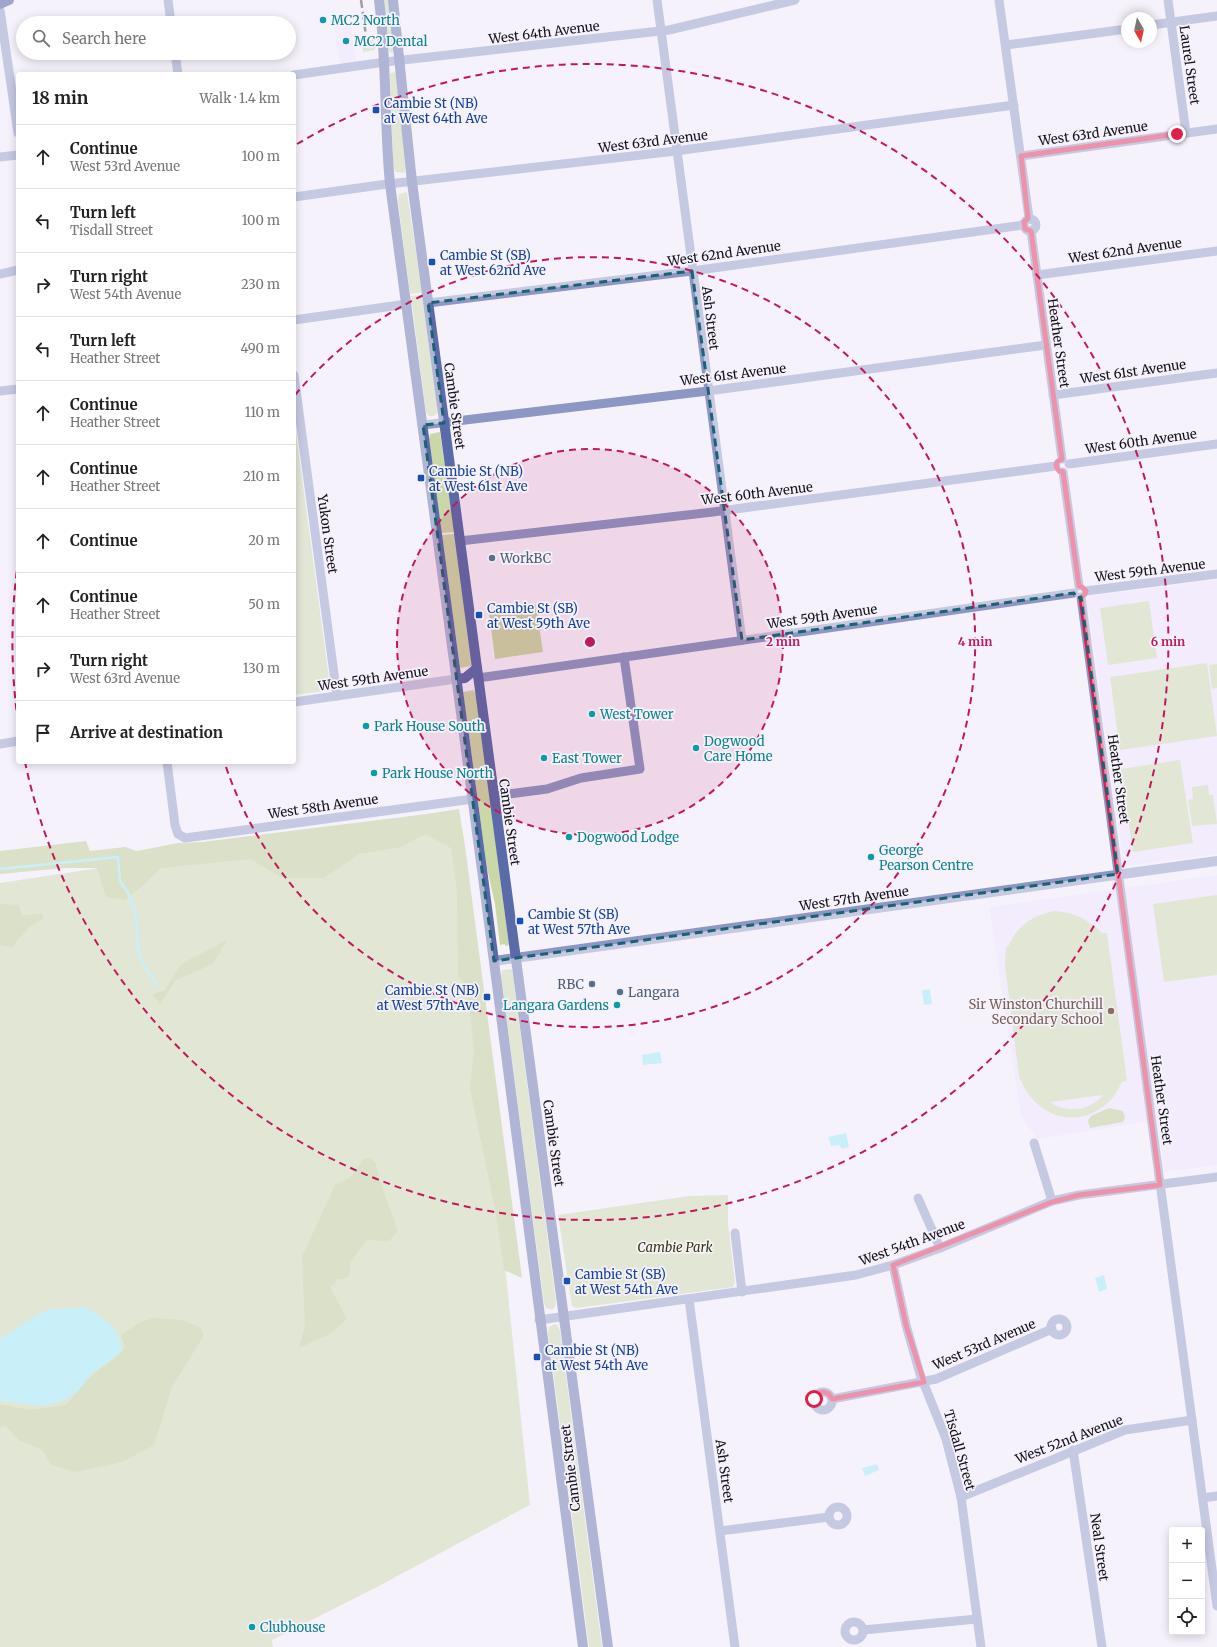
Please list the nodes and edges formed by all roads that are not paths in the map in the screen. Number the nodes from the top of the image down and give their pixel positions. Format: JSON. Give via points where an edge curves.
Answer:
{"nodes":[{"id":1,"x":9,"y":0,"type":"edge"},
{"id":2,"x":168,"y":0,"type":"edge"},
{"id":3,"x":379,"y":0,"type":"edge"},
{"id":4,"x":393,"y":0,"type":"edge"},
{"id":5,"x":657,"y":0,"type":"edge"},
{"id":6,"x":795,"y":0,"type":"edge"},
{"id":7,"x":999,"y":0,"type":"edge"},
{"id":8,"x":1168,"y":0,"type":"edge"},
{"id":9,"x":0,"y":4,"type":"edge"},
{"id":10,"x":0,"y":10,"type":"edge"},
{"id":11,"x":170,"y":16,"type":"edge"},
{"id":12,"x":1217,"y":16,"type":"edge"},
{"id":13,"x":1171,"y":22,"type":"junction"},
{"id":14,"x":1157,"y":24,"type":"edge"},
{"id":15,"x":1121,"y":30,"type":"edge"},
{"id":16,"x":661,"y":31,"type":"junction"},
{"id":17,"x":1006,"y":45,"type":"junction"},
{"id":18,"x":176,"y":60,"type":"edge"},
{"id":19,"x":400,"y":60,"type":"junction"},
{"id":20,"x":385,"y":62,"type":"junction"},
{"id":21,"x":178,"y":72,"type":"edge"},
{"id":22,"x":296,"y":75,"type":"edge"},
{"id":23,"x":1014,"y":105,"type":"junction"},
{"id":24,"x":16,"y":119,"type":"edge"},
{"id":25,"x":1217,"y":129,"type":"edge"},
{"id":26,"x":1186,"y":133,"type":"junction"},
{"id":27,"x":676,"y":151,"type":"junction"},
{"id":28,"x":16,"y":155,"type":"edge"},
{"id":29,"x":1021,"y":156,"type":"junction"},
{"id":30,"x":0,"y":157,"type":"edge"},
{"id":31,"x":412,"y":182,"type":"junction"},
{"id":32,"x":390,"y":184,"type":"junction"},
{"id":33,"x":296,"y":197,"type":"edge"},
{"id":34,"x":1027,"y":225,"type":"junction"},
{"id":35,"x":1217,"y":251,"type":"edge"},
{"id":36,"x":16,"y":270,"type":"edge"},
{"id":37,"x":692,"y":271,"type":"junction"},
{"id":38,"x":0,"y":274,"type":"edge"},
{"id":39,"x":1037,"y":275,"type":"junction"},
{"id":40,"x":428,"y":303,"type":"junction"},
{"id":41,"x":407,"y":304,"type":"junction"},
{"id":42,"x":296,"y":320,"type":"edge"},
{"id":43,"x":1046,"y":345,"type":"junction"},
{"id":44,"x":1217,"y":373,"type":"edge"},
{"id":45,"x":16,"y":389,"type":"edge"},
{"id":46,"x":296,"y":390,"type":"edge"},
{"id":47,"x":708,"y":391,"type":"junction"},
{"id":48,"x":0,"y":392,"type":"edge"},
{"id":49,"x":1053,"y":395,"type":"junction"},
{"id":50,"x":444,"y":423,"type":"junction"},
{"id":51,"x":423,"y":425,"type":"junction"},
{"id":52,"x":1217,"y":444,"type":"edge"},
{"id":53,"x":1063,"y":465,"type":"junction"},
{"id":54,"x":724,"y":511,"type":"junction"},
{"id":55,"x":460,"y":541,"type":"junction"},
{"id":56,"x":1217,"y":574,"type":"edge"},
{"id":57,"x":1080,"y":592,"type":"junction"},
{"id":58,"x":742,"y":640,"type":"junction"},
{"id":59,"x":624,"y":657,"type":"junction"},
{"id":60,"x":478,"y":677,"type":"junction"},
{"id":61,"x":460,"y":679,"type":"junction"},
{"id":62,"x":337,"y":696,"type":"junction"},
{"id":63,"x":296,"y":702,"type":"edge"},
{"id":64,"x":16,"y":741,"type":"edge"},
{"id":65,"x":0,"y":744,"type":"edge"},
{"id":66,"x":167,"y":764,"type":"edge"},
{"id":67,"x":494,"y":796,"type":"junction"},
{"id":68,"x":473,"y":799,"type":"junction"},
{"id":69,"x":1217,"y":861,"type":"edge"},
{"id":70,"x":1118,"y":874,"type":"junction"},
{"id":71,"x":516,"y":958,"type":"junction"},
{"id":72,"x":494,"y":961,"type":"junction"},
{"id":73,"x":1034,"y":1143,"type":"dead end"},
{"id":74,"x":1217,"y":1177,"type":"edge"},
{"id":75,"x":1160,"y":1185,"type":"junction"},
{"id":76,"x":918,"y":1198,"type":"dead end"},
{"id":77,"x":1052,"y":1202,"type":"junction"},
{"id":78,"x":735,"y":1233,"type":"dead end"},
{"id":79,"x":940,"y":1248,"type":"junction"},
{"id":80,"x":893,"y":1265,"type":"junction"},
{"id":81,"x":742,"y":1292,"type":"junction"},
{"id":82,"x":689,"y":1299,"type":"junction"},
{"id":83,"x":564,"y":1316,"type":"junction"},
{"id":84,"x":539,"y":1320,"type":"junction"},
{"id":85,"x":1052,"y":1329,"type":"dead end"},
{"id":86,"x":924,"y":1382,"type":"junction"},
{"id":87,"x":832,"y":1399,"type":"dead end"},
{"id":88,"x":1192,"y":1420,"type":"junction"},
{"id":89,"x":1073,"y":1450,"type":"junction"},
{"id":90,"x":1217,"y":1496,"type":"edge"},
{"id":91,"x":961,"y":1497,"type":"junction"},
{"id":92,"x":1203,"y":1498,"type":"junction"},
{"id":93,"x":829,"y":1517,"type":"dead end"},
{"id":94,"x":720,"y":1531,"type":"junction"},
{"id":95,"x":1217,"y":1606,"type":"edge"},
{"id":96,"x":978,"y":1619,"type":"junction"},
{"id":97,"x":863,"y":1630,"type":"dead end"},
{"id":98,"x":583,"y":1647,"type":"edge"},
{"id":99,"x":608,"y":1647,"type":"edge"},
{"id":100,"x":735,"y":1647,"type":"edge"},
{"id":101,"x":981,"y":1647,"type":"edge"},
{"id":102,"x":1102,"y":1647,"type":"edge"}],
"edges":[{"from":1,"to":9,"type":"main road"},
{"from":2,"to":11,"type":"street"},
{"from":3,"to":20,"type":"main road","name":"Cambie Street"},
{"from":4,"to":19,"type":"main road","name":"Cambie Street"},
{"from":5,"to":16,"type":"street","name":"Ash Street"},
{"from":6,"to":16,"type":"street","name":"West 64th Avenue"},
{"from":7,"to":17,"type":"street","name":"Heather Street"},
{"from":8,"to":13,"type":"street","name":"Laurel Street"},
{"from":10,"to":24,"type":"street"},
{"from":12,"to":13,"type":"street"},
{"from":13,"to":14,"type":"street"},
{"from":13,"to":26,"type":"street","name":"Laurel Street"},
{"from":15,"to":17,"type":"street"},
{"from":16,"to":19,"type":"street","name":"West 64th Avenue"},
{"from":16,"to":27,"type":"street","name":"Ash Street"},
{"from":17,"to":23,"type":"street","name":"Heather Street"},
{"from":18,"to":21,"type":"street"},
{"from":19,"to":20,"type":"street","name":"West 64th Avenue"},
{"from":19,"to":31,"type":"main road","name":"Cambie Street"},
{"from":20,"to":22,"type":"street","name":"West 64th Avenue"},
{"from":20,"to":32,"type":"main road","name":"Cambie Street"},
{"from":23,"to":27,"type":"street","name":"West 63rd Avenue"},
{"from":23,"to":29,"type":"street","name":"Heather Street"},
{"from":25,"to":26,"type":"street","name":"West 63rd Avenue"},
{"from":26,"to":29,"type":"street","name":"West 63rd Avenue"},
{"from":27,"to":31,"type":"street","name":"West 63rd Avenue"},
{"from":27,"to":37,"type":"street","name":"Ash Street"},
{"from":28,"to":30,"type":"street"},
{"from":29,"to":34,"type":"street","name":"Heather Street"},
{"from":31,"to":32,"type":"street","name":"West 63rd Avenue"},
{"from":31,"to":40,"type":"main road","name":"Cambie Street"},
{"from":32,"to":33,"type":"street","name":"West 63rd Avenue"},
{"from":32,"to":41,"type":"main road","name":"Cambie Street"},
{"from":34,"to":37,"type":"street","name":"West 62nd Avenue"},
{"from":34,"to":39,"type":"street","name":"Heather Street"},
{"from":35,"to":39,"type":"street","name":"West 62nd Avenue"},
{"from":36,"to":38,"type":"street"},
{"from":37,"to":40,"type":"street","name":"West 62nd Avenue"},
{"from":37,"to":47,"type":"street","name":"Ash Street"},
{"from":39,"to":43,"type":"street","name":"Heather Street"},
{"from":40,"to":50,"type":"main road","name":"Cambie Street"},
{"from":41,"to":42,"type":"street"},
{"from":41,"to":51,"type":"main road","name":"Cambie Street"},
{"from":43,"to":47,"type":"street","name":"West 61st Avenue"},
{"from":43,"to":49,"type":"street","name":"Heather Street"},
{"from":44,"to":49,"type":"street","name":"West 61st Avenue"},
{"from":45,"to":48,"type":"street"},
{"from":46,"to":62,"type":"street","name":"Yukon Street"},
{"from":47,"to":50,"type":"street","name":"West 61st Avenue"},
{"from":47,"to":54,"type":"street","name":"Ash Street"},
{"from":49,"to":53,"type":"street","name":"Heather Street"},
{"from":50,"to":51,"type":"street","name":"West 61st Avenue"},
{"from":50,"to":55,"type":"main road","name":"Cambie Street"},
{"from":51,"to":61,"type":"main road","name":"Cambie Street"},
{"from":52,"to":53,"type":"street","name":"West 60th Avenue"},
{"from":53,"to":54,"type":"street","name":"West 60th Avenue"},
{"from":53,"to":57,"type":"street","name":"Heather Street"},
{"from":54,"to":55,"type":"street","name":"West 60th Avenue"},
{"from":54,"to":58,"type":"street","name":"Ash Street"},
{"from":55,"to":60,"type":"main road","name":"Cambie Street"},
{"from":56,"to":57,"type":"street","name":"West 59th Avenue"},
{"from":57,"to":58,"type":"street","name":"West 59th Avenue"},
{"from":57,"to":70,"type":"street","name":"Heather Street"},
{"from":58,"to":59,"type":"street","name":"West 59th Avenue"},
{"from":59,"to":60,"type":"street","name":"West 59th Avenue"},
{"from":59,"to":67,"type":"street","via":[[640,769],[581,778],[547,789]]},
{"from":60,"to":61,"type":"main road"},
{"from":60,"to":61,"type":"main road"},
{"from":60,"to":67,"type":"main road","name":"Cambie Street"},
{"from":61,"to":62,"type":"street","name":"West 59th Avenue"},
{"from":61,"to":68,"type":"main road","name":"Cambie Street"},
{"from":62,"to":63,"type":"street","name":"West 59th Avenue"},
{"from":64,"to":65,"type":"street"},
{"from":66,"to":68,"type":"street","name":"West 58th Avenue","via":[[175,825],[178,834],[190,838]]},
{"from":67,"to":71,"type":"main road","name":"Cambie Street"},
{"from":68,"to":72,"type":"main road","name":"Cambie Street"},
{"from":69,"to":70,"type":"street","name":"West 57th Avenue"},
{"from":70,"to":71,"type":"street","name":"West 57th Avenue"},
{"from":70,"to":75,"type":"street","name":"Heather Street"},
{"from":71,"to":72,"type":"street","name":"West 57th Avenue"},
{"from":71,"to":83,"type":"main road","name":"Cambie Street"},
{"from":72,"to":84,"type":"main road","name":"Cambie Street"},
{"from":73,"to":77,"type":"street"},
{"from":74,"to":75,"type":"street","name":"West 54th Avenue"},
{"from":75,"to":77,"type":"street","name":"West 54th Avenue","via":[[1079,1195]]},
{"from":75,"to":88,"type":"street","name":"Heather Street"},
{"from":76,"to":79,"type":"street"},
{"from":77,"to":79,"type":"street","name":"West 54th Avenue"},
{"from":78,"to":81,"type":"street"},
{"from":79,"to":80,"type":"street","name":"West 54th Avenue"},
{"from":80,"to":81,"type":"street","name":"West 54th Avenue","via":[[828,1281]]},
{"from":80,"to":86,"type":"street","name":"Tisdall Street","via":[[906,1325]]},
{"from":81,"to":82,"type":"street","name":"West 54th Avenue"},
{"from":82,"to":83,"type":"street","name":"West 54th Avenue"},
{"from":82,"to":94,"type":"street","name":"Ash Street"},
{"from":83,"to":84,"type":"street","name":"West 54th Avenue"},
{"from":83,"to":99,"type":"main road","name":"Cambie Street"},
{"from":84,"to":98,"type":"main road","name":"Cambie Street"},
{"from":85,"to":86,"type":"street","name":"West 53rd Avenue"},
{"from":86,"to":87,"type":"street","name":"West 53rd Avenue"},
{"from":86,"to":91,"type":"street","name":"Tisdall Street","via":[[946,1438]]},
{"from":88,"to":89,"type":"street","name":"West 52nd Avenue","via":[[1125,1430]]},
{"from":88,"to":92,"type":"street","name":"Heather Street"},
{"from":89,"to":91,"type":"street","name":"West 52nd Avenue"},
{"from":89,"to":102,"type":"street","name":"Neal Street"},
{"from":90,"to":92,"type":"street"},
{"from":91,"to":96,"type":"street","name":"Tisdall Street"},
{"from":92,"to":95,"type":"street","name":"Heather Street"},
{"from":93,"to":94,"type":"street"},
{"from":94,"to":100,"type":"street","name":"Ash Street"},
{"from":96,"to":97,"type":"street"},
{"from":96,"to":101,"type":"street","name":"Tisdall Street"}]}
